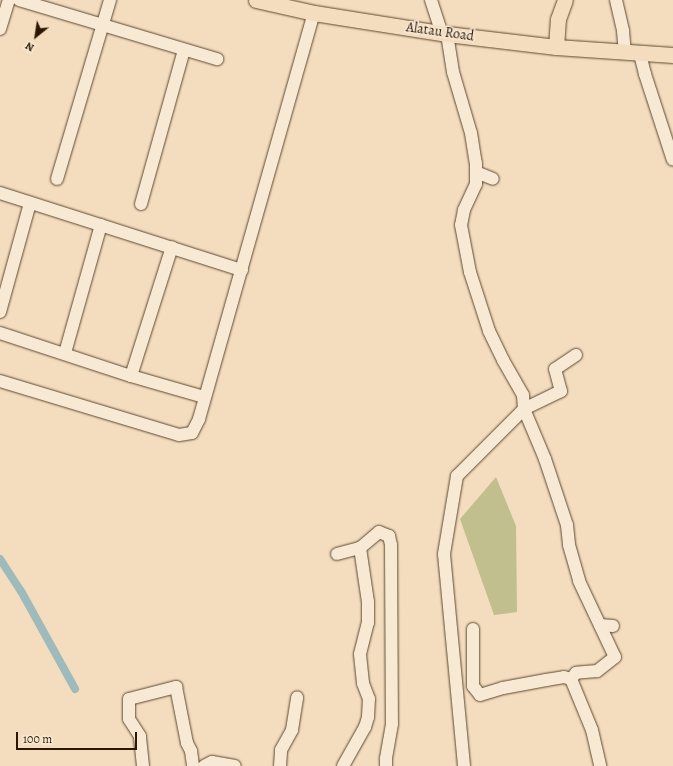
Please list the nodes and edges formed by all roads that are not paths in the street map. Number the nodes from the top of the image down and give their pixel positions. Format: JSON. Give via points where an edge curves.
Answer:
{"nodes":[{"id":1,"x":9,"y":0,"type":"edge"},
{"id":2,"x":19,"y":0,"type":"edge"},
{"id":3,"x":110,"y":0,"type":"edge"},
{"id":4,"x":256,"y":0,"type":"edge"},
{"id":5,"x":431,"y":0,"type":"edge"},
{"id":6,"x":565,"y":0,"type":"edge"},
{"id":7,"x":616,"y":0,"type":"edge"},
{"id":8,"x":314,"y":13,"type":"junction"},
{"id":9,"x":102,"y":25,"type":"junction"},
{"id":10,"x":0,"y":29,"type":"edge"},
{"id":11,"x":445,"y":33,"type":"junction"},
{"id":12,"x":556,"y":47,"type":"junction"},
{"id":13,"x":184,"y":50,"type":"junction"},
{"id":14,"x":633,"y":53,"type":"junction"},
{"id":15,"x":673,"y":55,"type":"edge"},
{"id":16,"x":217,"y":58,"type":"dead end"},
{"id":17,"x":673,"y":160,"type":"edge"},
{"id":18,"x":476,"y":172,"type":"junction"},
{"id":19,"x":493,"y":178,"type":"dead end"},
{"id":20,"x":57,"y":179,"type":"dead end"},
{"id":21,"x":0,"y":193,"type":"edge"},
{"id":22,"x":30,"y":203,"type":"junction"},
{"id":23,"x":141,"y":204,"type":"dead end"},
{"id":24,"x":101,"y":225,"type":"junction"},
{"id":25,"x":172,"y":247,"type":"junction"},
{"id":26,"x":242,"y":270,"type":"junction"},
{"id":27,"x":0,"y":312,"type":"edge"},
{"id":28,"x":0,"y":333,"type":"edge"},
{"id":29,"x":66,"y":353,"type":"junction"},
{"id":30,"x":576,"y":355,"type":"dead end"},
{"id":31,"x":131,"y":376,"type":"junction"},
{"id":32,"x":0,"y":381,"type":"edge"},
{"id":33,"x":204,"y":397,"type":"junction"},
{"id":34,"x":524,"y":409,"type":"junction"},
{"id":35,"x":360,"y":548,"type":"junction"},
{"id":36,"x":338,"y":554,"type":"dead end"},
{"id":37,"x":600,"y":625,"type":"junction"},
{"id":38,"x":613,"y":626,"type":"dead end"},
{"id":39,"x":473,"y":629,"type":"dead end"},
{"id":40,"x":571,"y":679,"type":"junction"},
{"id":41,"x":297,"y":697,"type":"dead end"},
{"id":42,"x":143,"y":766,"type":"edge"},
{"id":43,"x":193,"y":766,"type":"edge"},
{"id":44,"x":204,"y":766,"type":"edge"},
{"id":45,"x":234,"y":766,"type":"edge"},
{"id":46,"x":280,"y":766,"type":"edge"},
{"id":47,"x":343,"y":766,"type":"edge"},
{"id":48,"x":386,"y":766,"type":"edge"},
{"id":49,"x":464,"y":766,"type":"edge"},
{"id":50,"x":600,"y":766,"type":"edge"}],
"edges":[{"from":1,"to":10,"type":"street"},
{"from":2,"to":9,"type":"street"},
{"from":3,"to":9,"type":"street"},
{"from":4,"to":8,"type":"main road","name":"Alatau Road"},
{"from":5,"to":11,"type":"street"},
{"from":6,"to":12,"type":"main road","via":[[558,19]]},
{"from":7,"to":14,"type":"street","via":[[623,31]]},
{"from":8,"to":11,"type":"main road","name":"Alatau Road"},
{"from":8,"to":26,"type":"street"},
{"from":9,"to":13,"type":"street"},
{"from":9,"to":20,"type":"street"},
{"from":11,"to":12,"type":"main road","name":"Alatau Road"},
{"from":11,"to":18,"type":"street","via":[[453,72],[471,133]]},
{"from":12,"to":14,"type":"main road","name":"Alatau Road"},
{"from":13,"to":16,"type":"street"},
{"from":13,"to":23,"type":"street"},
{"from":14,"to":15,"type":"main road","name":"Alatau Road"},
{"from":14,"to":17,"type":"street","via":[[647,81]]},
{"from":18,"to":19,"type":"street"},
{"from":18,"to":34,"type":"street","via":[[476,184],[464,210],[461,225],[467,257],[489,331],[523,395]]},
{"from":21,"to":22,"type":"street"},
{"from":22,"to":24,"type":"street"},
{"from":22,"to":27,"type":"street"},
{"from":24,"to":25,"type":"street"},
{"from":24,"to":29,"type":"street"},
{"from":25,"to":26,"type":"street"},
{"from":25,"to":31,"type":"street"},
{"from":26,"to":33,"type":"street"},
{"from":28,"to":29,"type":"street"},
{"from":29,"to":31,"type":"street"},
{"from":30,"to":34,"type":"street","via":[[555,369],[561,391]]},
{"from":31,"to":33,"type":"street"},
{"from":32,"to":33,"type":"street","via":[[179,435],[192,433]]},
{"from":34,"to":37,"type":"street","via":[[545,459],[567,525],[579,581]]},
{"from":34,"to":49,"type":"street","via":[[457,476],[444,554]]},
{"from":35,"to":36,"type":"street"},
{"from":35,"to":47,"type":"street","via":[[368,602],[368,623],[360,654],[363,683],[369,699],[368,717]]},
{"from":35,"to":48,"type":"street","via":[[379,532],[389,536],[393,708]]},
{"from":37,"to":38,"type":"street"},
{"from":37,"to":40,"type":"street","via":[[615,657],[597,671],[576,673]]},
{"from":39,"to":40,"type":"street","via":[[473,686],[480,695],[546,680],[564,677]]},
{"from":40,"to":50,"type":"street","via":[[592,730]]},
{"from":41,"to":46,"type":"street","via":[[292,730],[281,750]]},
{"from":42,"to":43,"type":"street","via":[[140,736],[129,719],[129,699],[176,687]]},
{"from":44,"to":45,"type":"street","via":[[212,762]]}]}
